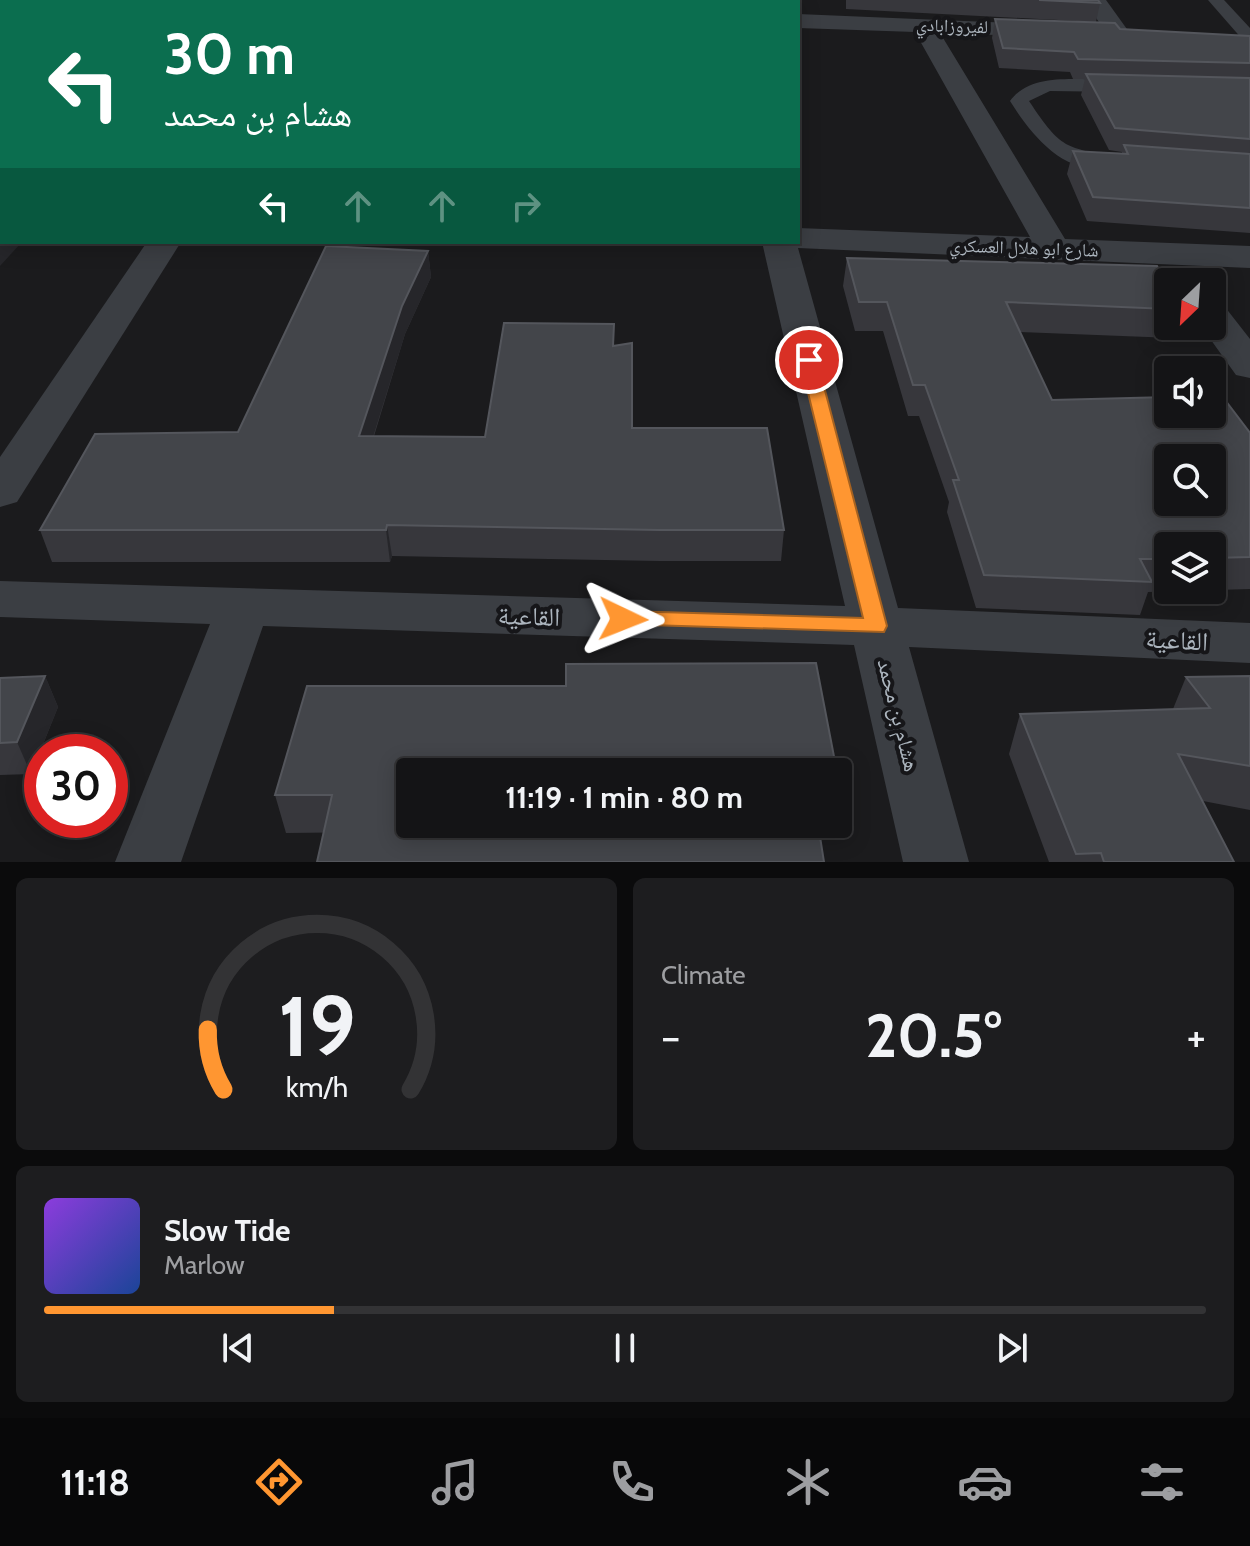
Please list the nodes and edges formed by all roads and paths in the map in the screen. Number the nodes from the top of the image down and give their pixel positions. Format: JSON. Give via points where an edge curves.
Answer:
{"nodes":[{"id":1,"x":1095,"y":0,"type":"edge"},
{"id":2,"x":1216,"y":0,"type":"edge"},
{"id":3,"x":800,"y":21,"type":"edge"},
{"id":4,"x":923,"y":25,"type":"junction"},
{"id":5,"x":1117,"y":32,"type":"junction"},
{"id":6,"x":1146,"y":33,"type":"edge"},
{"id":7,"x":1219,"y":36,"type":"edge"},
{"id":8,"x":1249,"y":37,"type":"edge"},
{"id":9,"x":1143,"y":88,"type":"edge"},
{"id":10,"x":1133,"y":163,"type":"edge"},
{"id":11,"x":800,"y":238,"type":"edge"},
{"id":12,"x":163,"y":244,"type":"edge"},
{"id":13,"x":780,"y":244,"type":"edge"},
{"id":14,"x":1054,"y":249,"type":"junction"},
{"id":15,"x":1166,"y":254,"type":"junction"},
{"id":16,"x":1250,"y":257,"type":"edge"},
{"id":17,"x":1176,"y":268,"type":"edge"},
{"id":18,"x":1226,"y":334,"type":"edge"},
{"id":19,"x":1250,"y":366,"type":"edge"},
{"id":20,"x":0,"y":492,"type":"edge"},
{"id":21,"x":0,"y":599,"type":"edge"},
{"id":22,"x":243,"y":608,"type":"junction"},
{"id":23,"x":876,"y":626,"type":"junction"},
{"id":24,"x":1250,"y":643,"type":"edge"},
{"id":25,"x":148,"y":862,"type":"edge"},
{"id":26,"x":936,"y":862,"type":"edge"}],
"edges":[{"from":1,"to":5,"type":"street"},
{"from":2,"to":8,"type":"lane"},
{"from":3,"to":4,"type":"street","name":"لفيروزابادي"},
{"from":4,"to":5,"type":"street","name":"لفيروزابادي"},
{"from":4,"to":14,"type":"street"},
{"from":5,"to":6,"type":"street","name":"لفيروزابادي"},
{"from":7,"to":8,"type":"street"},
{"from":9,"to":10,"type":"lane","via":[[1045,86],[1030,89],[1019,101],[1047,144],[1082,158]]},
{"from":11,"to":14,"type":"street","name":"شارع ابو هلال العسكري"},
{"from":12,"to":20,"type":"street"},
{"from":13,"to":23,"type":"street","name":"هشام بن محمد"},
{"from":14,"to":15,"type":"street","name":"شارع ابو هلال العسكري"},
{"from":15,"to":16,"type":"street","name":"شارع ابو هلال العسكري"},
{"from":15,"to":17,"type":"street"},
{"from":18,"to":19,"type":"street"},
{"from":21,"to":22,"type":"street","name":"القاعية"},
{"from":22,"to":23,"type":"street","name":"القاعية"},
{"from":22,"to":25,"type":"street"},
{"from":23,"to":24,"type":"street","name":"القاعية"},
{"from":23,"to":26,"type":"street","name":"هشام بن محمد"}]}
